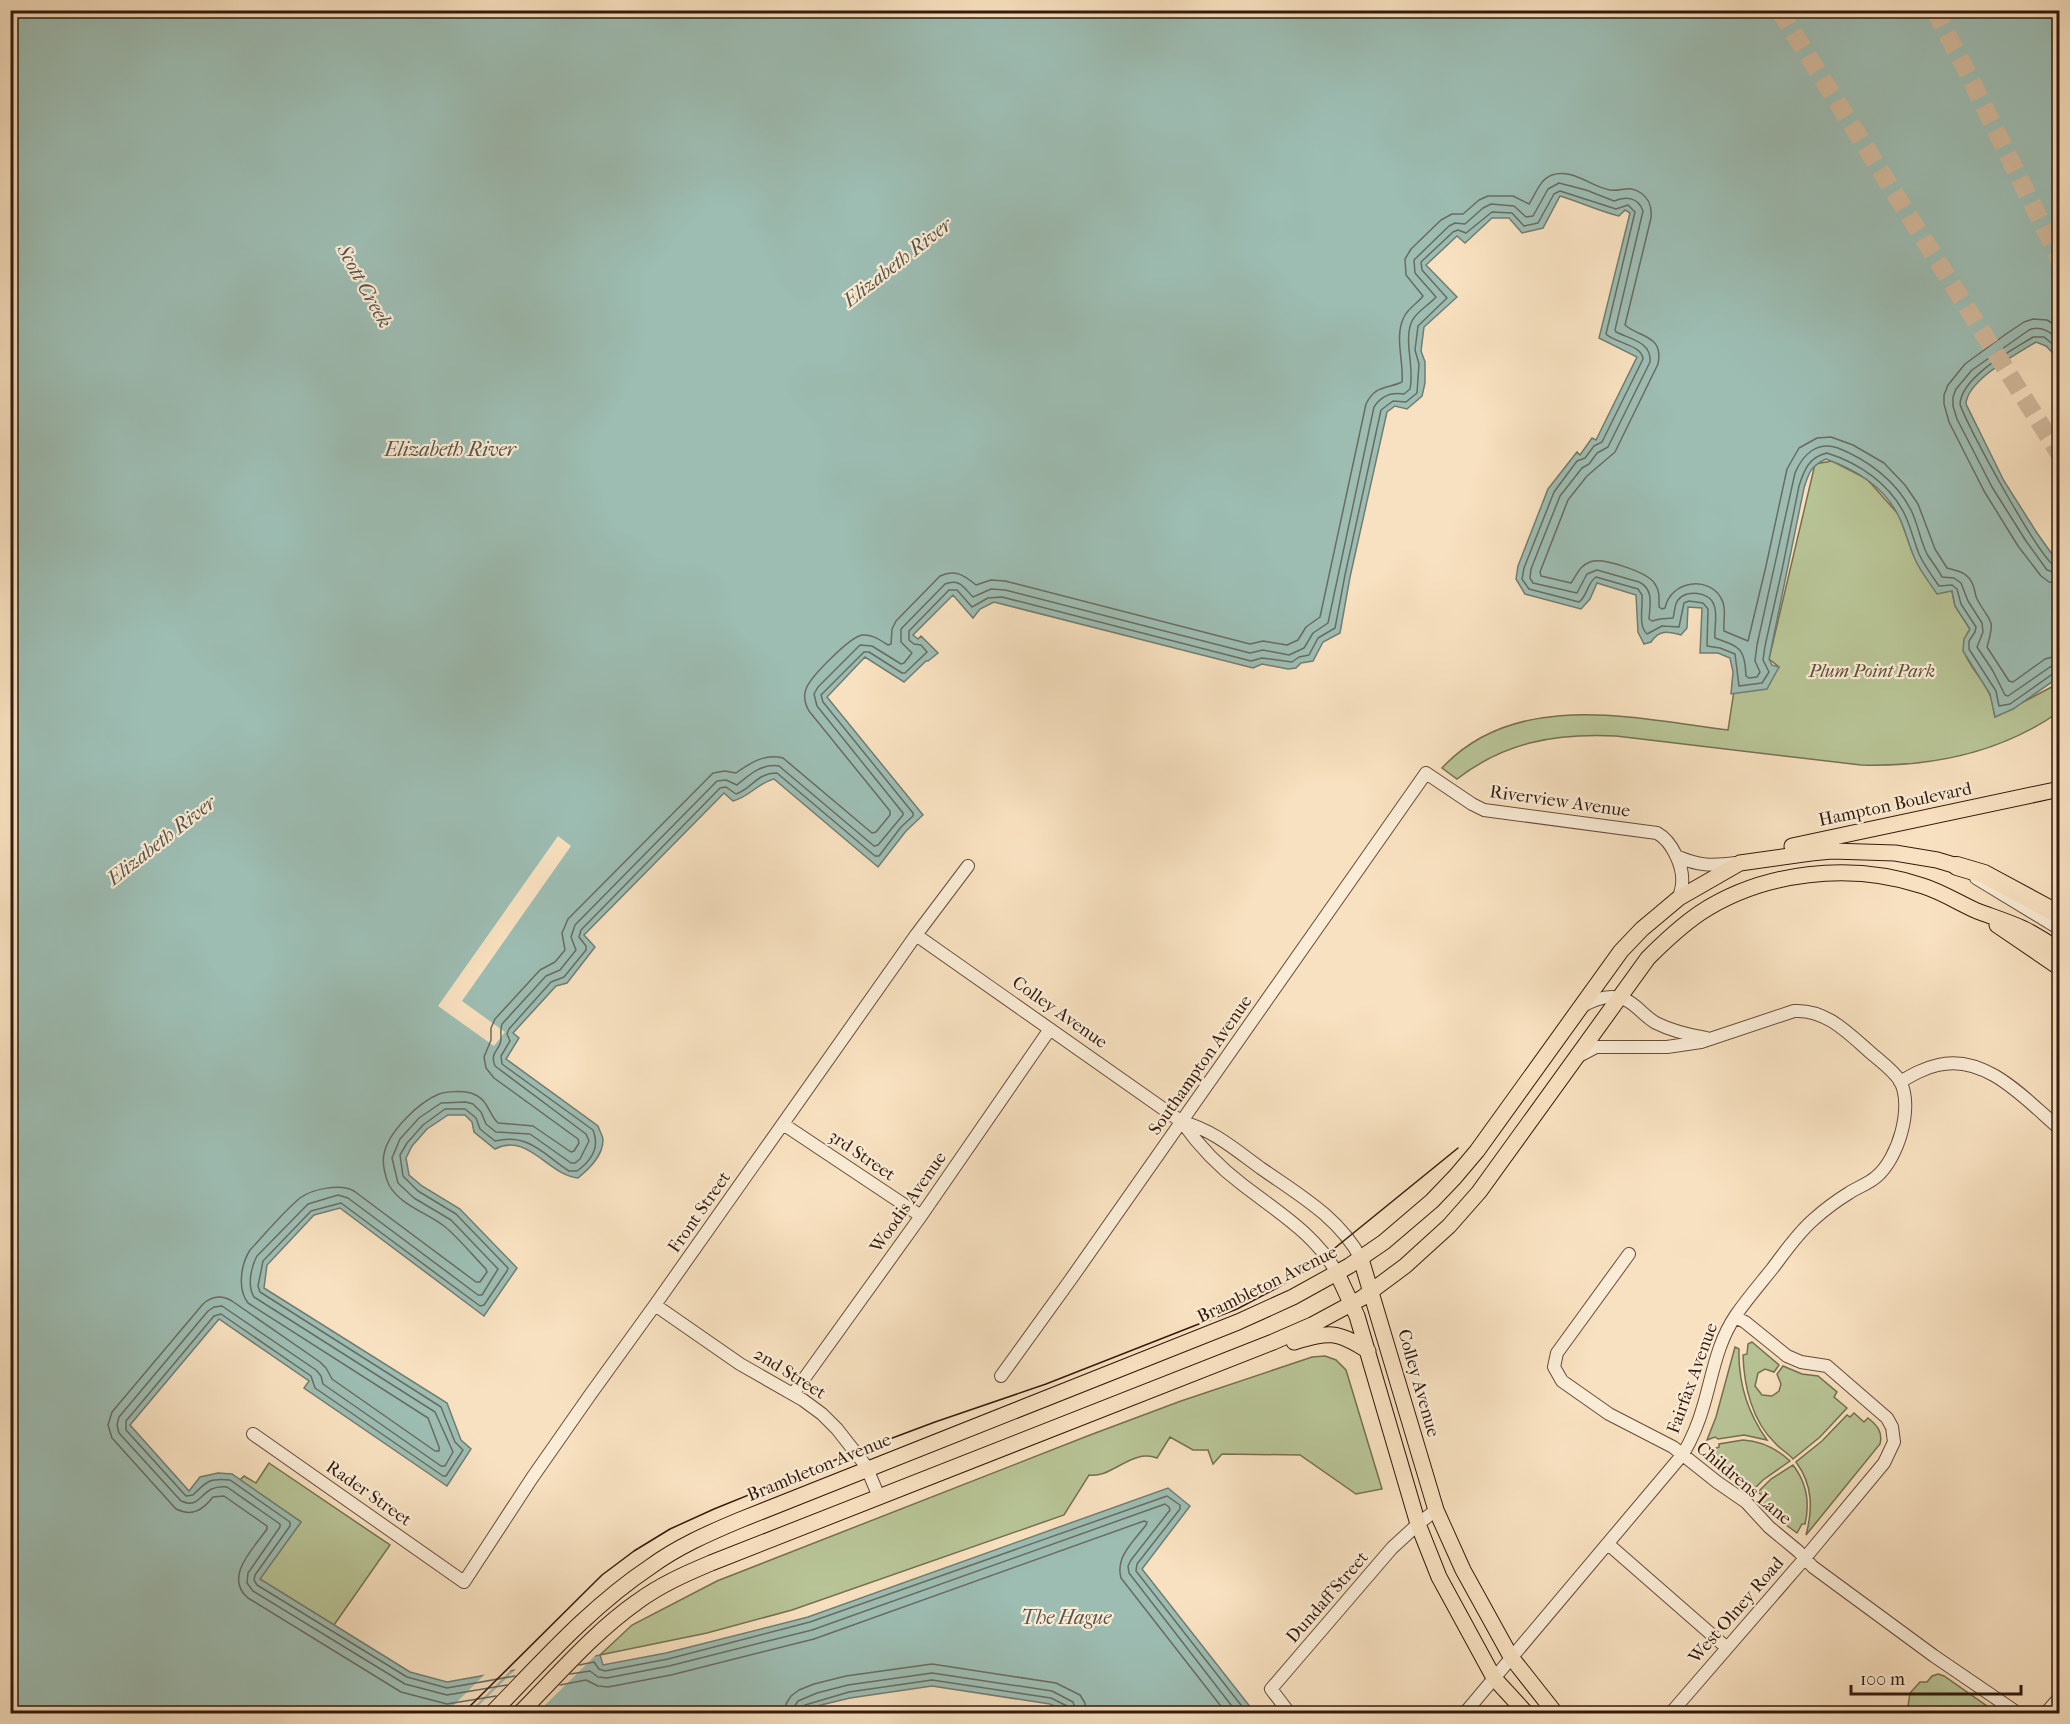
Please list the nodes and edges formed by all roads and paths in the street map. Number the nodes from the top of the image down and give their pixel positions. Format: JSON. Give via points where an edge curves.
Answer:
{"nodes":[{"id":1,"x":1431,"y":776,"type":"joint"},
{"id":2,"x":2060,"y":789,"type":"edge"},
{"id":3,"x":1676,"y":856,"type":"junction"},
{"id":4,"x":1740,"y":863,"type":"junction"},
{"id":5,"x":968,"y":866,"type":"dead end"},
{"id":6,"x":1956,"y":866,"type":"junction"},
{"id":7,"x":1679,"y":898,"type":"junction"},
{"id":8,"x":1978,"y":911,"type":"junction"},
{"id":9,"x":2060,"y":915,"type":"edge"},
{"id":10,"x":2060,"y":929,"type":"edge"},
{"id":11,"x":916,"y":935,"type":"junction"},
{"id":12,"x":2060,"y":950,"type":"edge"},
{"id":13,"x":2060,"y":968,"type":"edge"},
{"id":14,"x":1617,"y":998,"type":"junction"},
{"id":15,"x":1580,"y":1007,"type":"junction"},
{"id":16,"x":1050,"y":1029,"type":"junction"},
{"id":17,"x":1710,"y":1039,"type":"junction"},
{"id":18,"x":1575,"y":1057,"type":"junction"},
{"id":19,"x":1900,"y":1082,"type":"junction"},
{"id":20,"x":1182,"y":1122,"type":"junction"},
{"id":21,"x":783,"y":1124,"type":"junction"},
{"id":22,"x":2060,"y":1129,"type":"edge"},
{"id":23,"x":921,"y":1216,"type":"junction"},
{"id":24,"x":1629,"y":1254,"type":"dead end"},
{"id":25,"x":1361,"y":1259,"type":"junction"},
{"id":26,"x":1337,"y":1273,"type":"junction"},
{"id":27,"x":1372,"y":1291,"type":"junction"},
{"id":28,"x":1353,"y":1304,"type":"junction"},
{"id":29,"x":655,"y":1305,"type":"junction"},
{"id":30,"x":1735,"y":1317,"type":"junction"},
{"id":31,"x":1368,"y":1351,"type":"junction"},
{"id":32,"x":1236,"y":1357,"type":"junction"},
{"id":33,"x":1000,"y":1376,"type":"dead end"},
{"id":34,"x":793,"y":1394,"type":"junction"},
{"id":35,"x":253,"y":1434,"type":"dead end"},
{"id":36,"x":1683,"y":1454,"type":"junction"},
{"id":37,"x":867,"y":1469,"type":"junction"},
{"id":38,"x":879,"y":1497,"type":"junction"},
{"id":39,"x":1436,"y":1510,"type":"junction"},
{"id":40,"x":1418,"y":1524,"type":"junction"},
{"id":41,"x":1608,"y":1544,"type":"junction"},
{"id":42,"x":1805,"y":1558,"type":"junction"},
{"id":43,"x":465,"y":1582,"type":"joint"},
{"id":44,"x":1727,"y":1648,"type":"junction"},
{"id":45,"x":1511,"y":1658,"type":"junction"},
{"id":46,"x":1494,"y":1678,"type":"junction"},
{"id":47,"x":2060,"y":1697,"type":"edge"},
{"id":48,"x":491,"y":1713,"type":"edge"},
{"id":49,"x":519,"y":1713,"type":"edge"},
{"id":50,"x":1290,"y":1713,"type":"edge"},
{"id":51,"x":1464,"y":1713,"type":"edge"},
{"id":52,"x":1527,"y":1713,"type":"edge"},
{"id":53,"x":1556,"y":1713,"type":"edge"},
{"id":54,"x":1670,"y":1713,"type":"edge"},
{"id":55,"x":2019,"y":1713,"type":"edge"},
{"id":56,"x":2045,"y":1713,"type":"edge"}],
"edges":[{"from":1,"to":3,"type":"street","name":"Riverview Avenue","via":[[1484,810],[1657,833]]},
{"from":1,"to":20,"type":"street","name":"Southampton Avenue"},
{"from":2,"to":4,"type":"main road","name":"Hampton Boulevard","via":[[1779,849]]},
{"from":3,"to":4,"type":"street","via":[[1699,865]]},
{"from":3,"to":7,"type":"street","name":"Riverview Avenue","via":[[1683,885]]},
{"from":4,"to":6,"type":"main road","name":"Brambleton Avenue","via":[[1841,851],[1906,854]]},
{"from":4,"to":7,"type":"main road","name":"Brambleton Avenue"},
{"from":5,"to":11,"type":"street","name":"Front Street"},
{"from":6,"to":9,"type":"highway","via":[[1984,874]]},
{"from":6,"to":10,"type":"street","name":"Brambleton Avenue"},
{"from":7,"to":15,"type":"main road","name":"Brambleton Avenue","via":[[1628,944]]},
{"from":8,"to":12,"type":"main road","via":[[2025,929]]},
{"from":8,"to":13,"type":"main road"},
{"from":8,"to":14,"type":"main road","via":[[1924,886],[1870,874],[1819,874],[1773,882],[1719,902],[1684,925],[1648,958]]},
{"from":11,"to":16,"type":"street","name":"Colley Avenue"},
{"from":11,"to":21,"type":"street","name":"Front Street"},
{"from":14,"to":15,"type":"street","via":[[1604,997]]},
{"from":14,"to":17,"type":"street","via":[[1675,1032]]},
{"from":14,"to":18,"type":"main road"},
{"from":15,"to":25,"type":"main road","name":"Brambleton Avenue","via":[[1455,1177],[1422,1210]]},
{"from":16,"to":20,"type":"street","name":"Colley Avenue"},
{"from":16,"to":23,"type":"street","name":"Woodis Avenue"},
{"from":17,"to":18,"type":"street","via":[[1667,1047],[1596,1047]]},
{"from":17,"to":19,"type":"street","via":[[1794,1011],[1815,1012],[1842,1028]]},
{"from":18,"to":27,"type":"main road","via":[[1465,1210],[1420,1254]]},
{"from":19,"to":22,"type":"street","via":[[1939,1064],[1979,1068],[2002,1080]]},
{"from":19,"to":30,"type":"street","name":"Fairfax Avenue","via":[[1905,1114],[1893,1156],[1884,1169],[1804,1228]]},
{"from":20,"to":25,"type":"street","name":"Colley Avenue","via":[[1205,1129],[1313,1205],[1342,1232]]},
{"from":20,"to":26,"type":"street","name":"Colley Avenue","via":[[1227,1173],[1311,1238]]},
{"from":20,"to":33,"type":"street","name":"Southampton Avenue"},
{"from":21,"to":23,"type":"street","name":"3rd Street"},
{"from":21,"to":29,"type":"street","name":"Front Street"},
{"from":23,"to":34,"type":"street","name":"Woodis Avenue"},
{"from":24,"to":36,"type":"street","name":"Childrens Lane","via":[[1557,1353],[1554,1367],[1562,1381],[1609,1414]]},
{"from":25,"to":26,"type":"main road","name":"Brambleton Avenue"},
{"from":25,"to":27,"type":"main road","name":"Colley Avenue"},
{"from":26,"to":28,"type":"main road","name":"Colley Avenue"},
{"from":26,"to":37,"type":"main road","name":"Brambleton Avenue","via":[[1228,1326]]},
{"from":27,"to":28,"type":"main road"},
{"from":27,"to":39,"type":"main road","name":"Colley Avenue"},
{"from":28,"to":31,"type":"main road","name":"Colley Avenue"},
{"from":28,"to":32,"type":"main road"},
{"from":29,"to":34,"type":"street","name":"2nd Street","via":[[740,1364]]},
{"from":29,"to":43,"type":"street","name":"Front Street","via":[[532,1478]]},
{"from":30,"to":36,"type":"street","name":"Fairfax Avenue","via":[[1722,1339],[1701,1414]]},
{"from":30,"to":42,"type":"street","name":"West Olney Road","via":[[1787,1356],[1827,1366],[1892,1426],[1894,1442],[1884,1463]]},
{"from":31,"to":32,"type":"main road","via":[[1332,1334]]},
{"from":31,"to":40,"type":"main road","name":"Colley Avenue"},
{"from":32,"to":38,"type":"main road"},
{"from":34,"to":37,"type":"street","name":"2nd Street","via":[[829,1421]]},
{"from":35,"to":43,"type":"street","name":"Rader Street"},
{"from":36,"to":41,"type":"street","name":"Fairfax Avenue"},
{"from":36,"to":42,"type":"street","name":"Childrens Lane","via":[[1746,1502]]},
{"from":37,"to":38,"type":"street","name":"2nd Street"},
{"from":37,"to":48,"type":"main road","name":"Brambleton Avenue","via":[[708,1534],[649,1567],[605,1602]]},
{"from":38,"to":49,"type":"main road","via":[[693,1570],[651,1592],[598,1635]]},
{"from":39,"to":40,"type":"street","name":"Dundaff Street"},
{"from":39,"to":45,"type":"main road","name":"Colley Avenue","via":[[1462,1570]]},
{"from":40,"to":46,"type":"main road","name":"Colley Avenue","via":[[1450,1600]]},
{"from":40,"to":50,"type":"street","name":"Dundaff Street","via":[[1392,1548],[1271,1689]]},
{"from":41,"to":44,"type":"street"},
{"from":41,"to":45,"type":"street","name":"Fairfax Avenue"},
{"from":42,"to":44,"type":"street","name":"West Olney Road"},
{"from":42,"to":55,"type":"street","name":"Childrens Lane","via":[[1934,1656]]},
{"from":44,"to":54,"type":"street","name":"West Olney Road"},
{"from":45,"to":46,"type":"street","name":"Fairfax Avenue"},
{"from":45,"to":53,"type":"main road","name":"Colley Avenue"},
{"from":46,"to":51,"type":"street","name":"Fairfax Avenue"},
{"from":46,"to":52,"type":"main road","name":"Colley Avenue"},
{"from":47,"to":56,"type":"street"}]}
